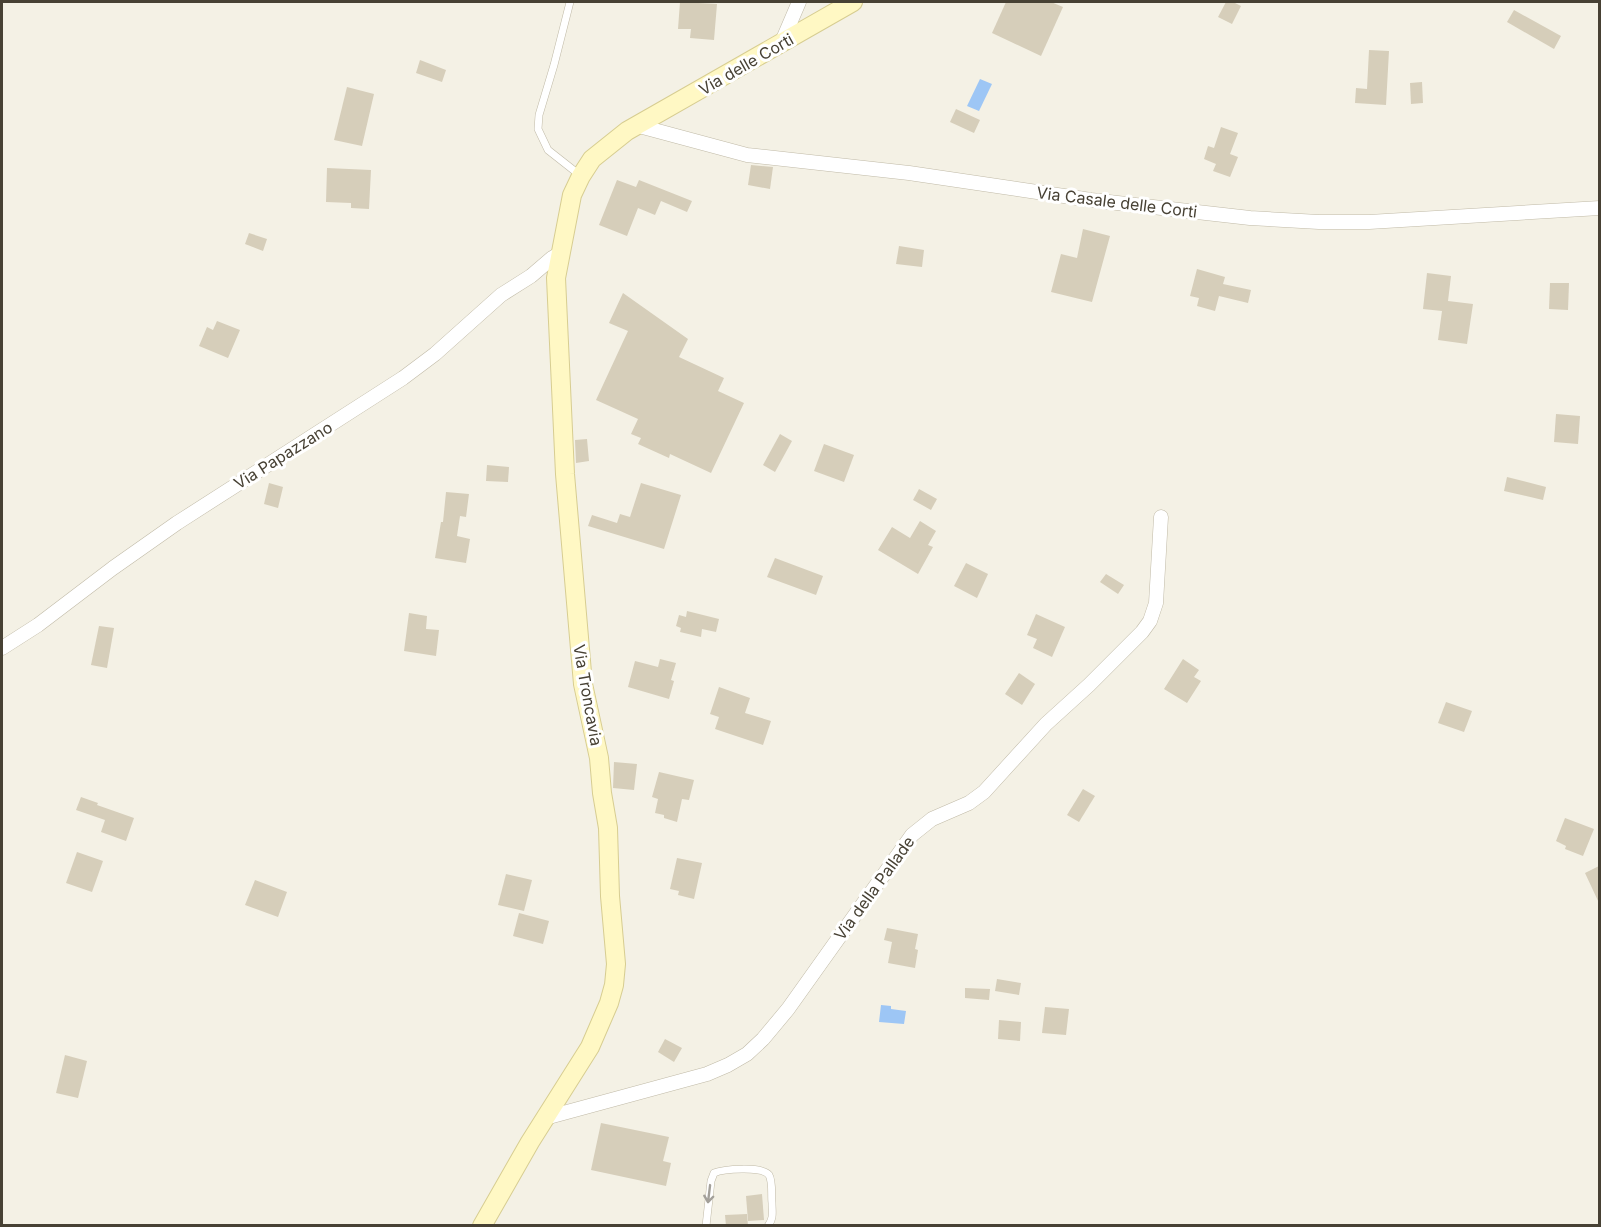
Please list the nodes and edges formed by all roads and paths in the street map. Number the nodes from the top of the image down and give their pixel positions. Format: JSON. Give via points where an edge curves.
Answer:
{"nodes":[{"id":1,"x":570,"y":2,"type":"edge"},
{"id":2,"x":799,"y":2,"type":"edge"},
{"id":3,"x":853,"y":2,"type":"edge"},
{"id":4,"x":781,"y":44,"type":"junction"},
{"id":5,"x":639,"y":126,"type":"junction"},
{"id":6,"x":581,"y":176,"type":"junction"},
{"id":7,"x":1599,"y":208,"type":"edge"},
{"id":8,"x":559,"y":254,"type":"junction"},
{"id":9,"x":1161,"y":517,"type":"dead end"},
{"id":10,"x":2,"y":648,"type":"edge"},
{"id":11,"x":545,"y":1118,"type":"junction"},
{"id":12,"x":482,"y":1226,"type":"edge"},
{"id":13,"x":706,"y":1226,"type":"edge"},
{"id":14,"x":768,"y":1226,"type":"edge"}],
"edges":[{"from":1,"to":6,"type":"lane","via":[[538,129],[548,150]]},
{"from":2,"to":4,"type":"street"},
{"from":3,"to":4,"type":"street","name":"Via delle Corti"},
{"from":4,"to":5,"type":"street","name":"Via delle Corti"},
{"from":5,"to":6,"type":"street","name":"Via Troncavia","via":[[592,159]]},
{"from":5,"to":7,"type":"street","name":"Via Casale delle Corti","via":[[747,155],[1256,219],[1369,222]]},
{"from":6,"to":8,"type":"street","name":"Via Troncavia"},
{"from":8,"to":10,"type":"street","name":"Via Papazzano","via":[[495,300],[408,374],[177,523]]},
{"from":8,"to":11,"type":"street","name":"Via Troncavia","via":[[556,278],[562,417],[580,656],[608,828],[616,964],[609,1003],[590,1047]]},
{"from":9,"to":11,"type":"street","name":"Via della Pallade","via":[[1156,603],[1142,632],[1046,724],[979,796],[916,831],[788,1009],[759,1043],[738,1060],[707,1074]]},
{"from":11,"to":12,"type":"street","name":"Via Troncavia"},
{"from":14,"to":13,"type":"lane","one_way":true,"via":[[772,1219],[771,1179],[756,1169],[714,1173]]}]}
